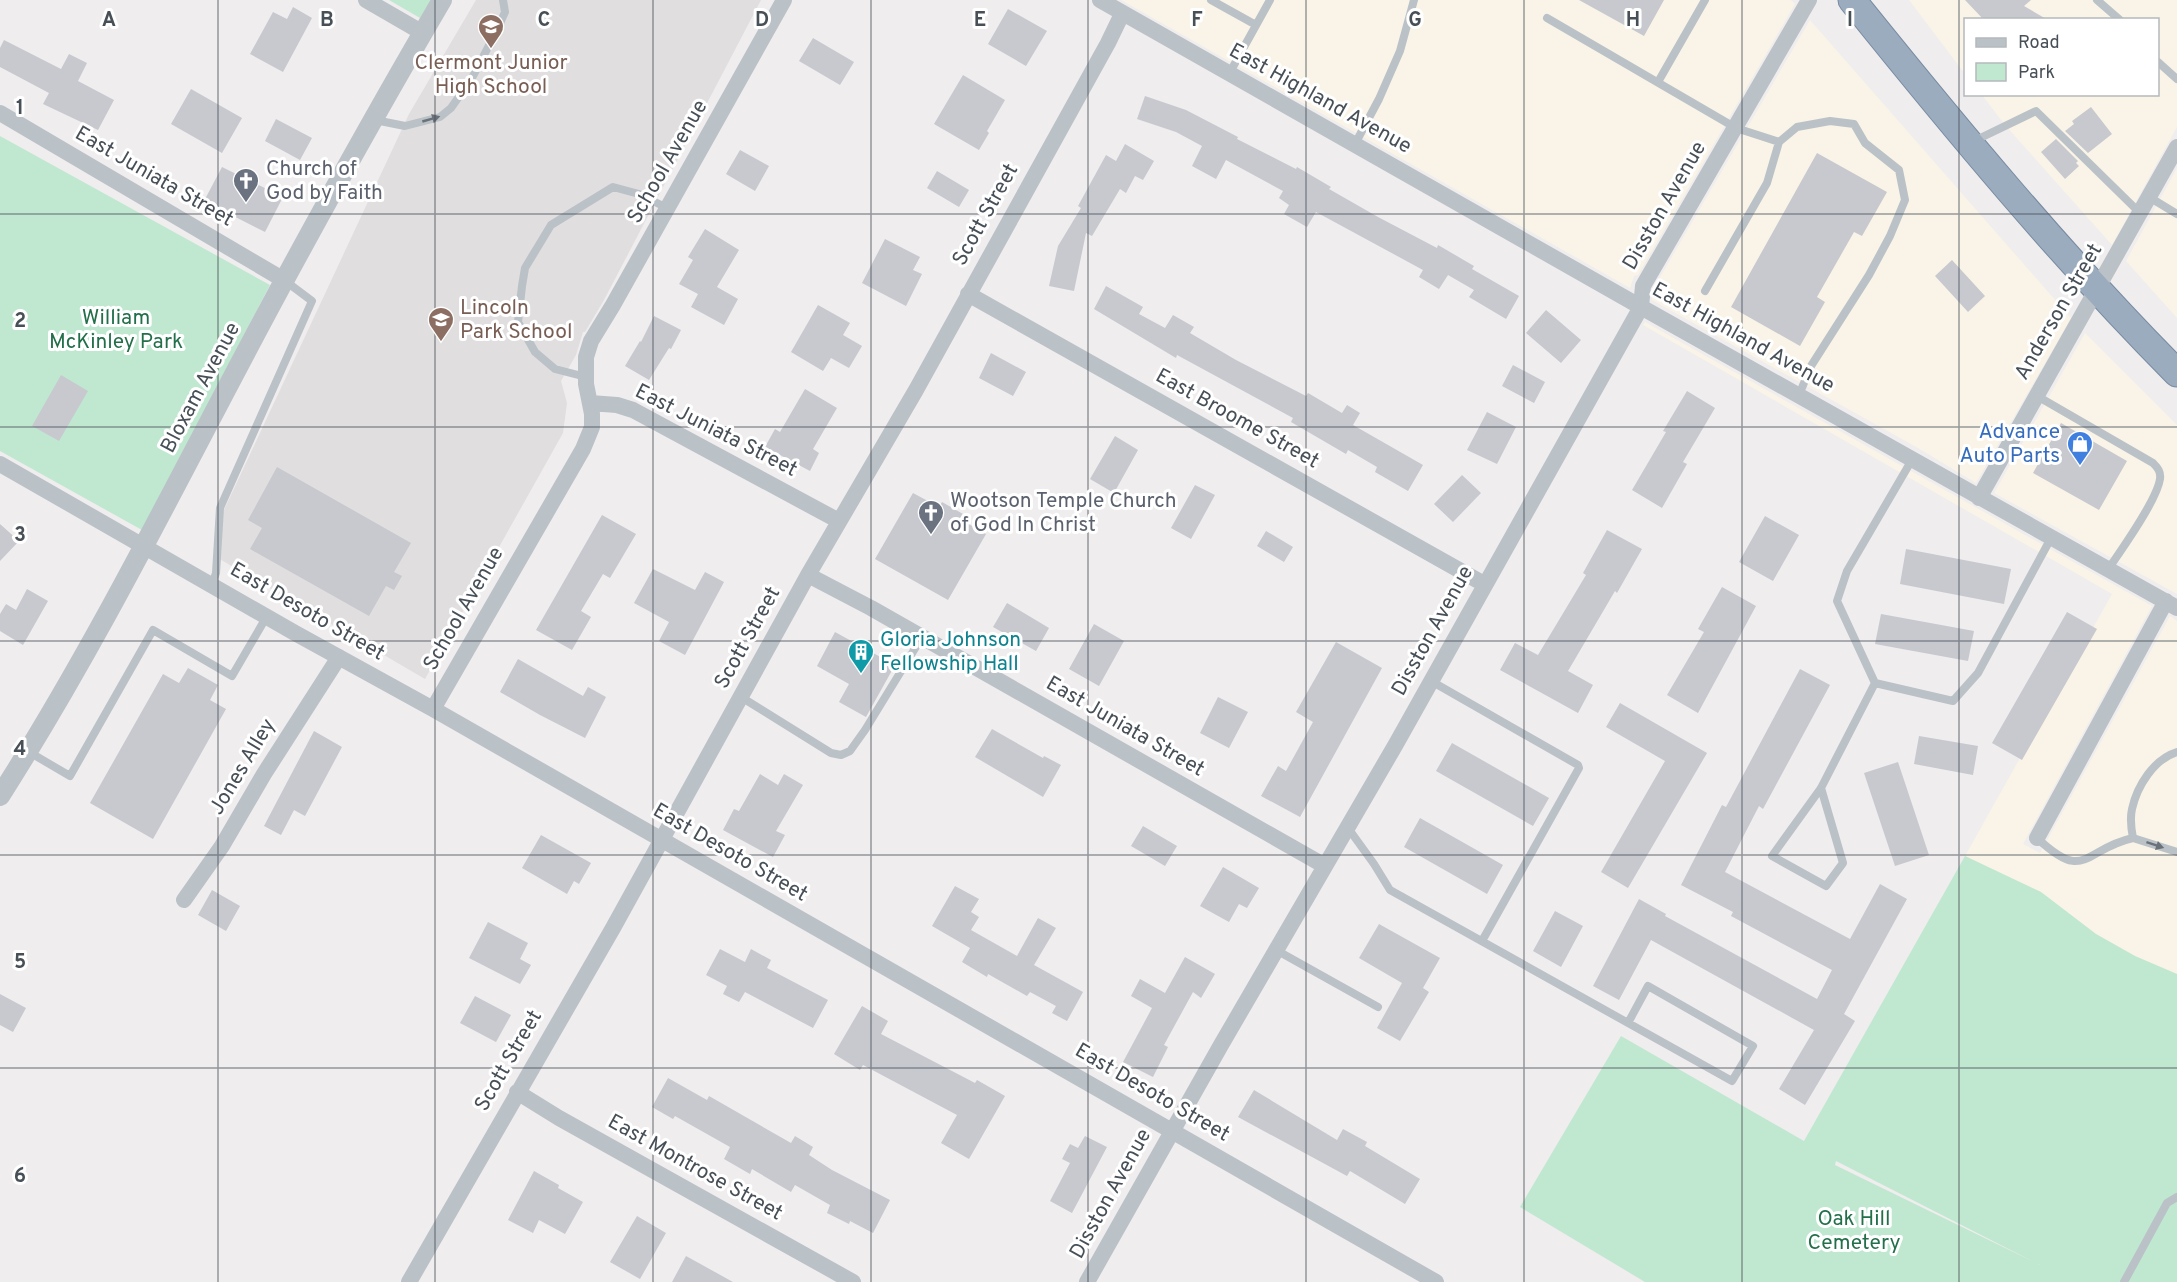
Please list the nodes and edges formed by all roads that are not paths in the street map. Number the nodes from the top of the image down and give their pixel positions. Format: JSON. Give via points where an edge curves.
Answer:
{"nodes":[{"id":1,"x":442,"y":0,"type":"edge"},
{"id":2,"x":503,"y":0,"type":"edge"},
{"id":3,"x":784,"y":0,"type":"edge"},
{"id":4,"x":1100,"y":0,"type":"edge"},
{"id":5,"x":1210,"y":0,"type":"edge"},
{"id":6,"x":1269,"y":0,"type":"edge"},
{"id":7,"x":1414,"y":0,"type":"edge"},
{"id":8,"x":1705,"y":0,"type":"edge"},
{"id":9,"x":1809,"y":0,"type":"edge"},
{"id":10,"x":1852,"y":0,"type":"edge"},
{"id":11,"x":2097,"y":0,"type":"edge"},
{"id":12,"x":374,"y":2,"type":"edge"},
{"id":13,"x":1122,"y":14,"type":"junction"},
{"id":14,"x":1547,"y":18,"type":"dead end"},
{"id":15,"x":2118,"y":18,"type":"edge"},
{"id":16,"x":1256,"y":25,"type":"junction"},
{"id":17,"x":423,"y":33,"type":"junction"},
{"id":18,"x":2159,"y":64,"type":"edge"},
{"id":19,"x":1229,"y":74,"type":"junction"},
{"id":20,"x":2177,"y":79,"type":"edge"},
{"id":21,"x":1658,"y":82,"type":"junction"},
{"id":22,"x":0,"y":113,"type":"edge"},
{"id":23,"x":374,"y":120,"type":"junction"},
{"id":24,"x":1736,"y":128,"type":"junction"},
{"id":25,"x":1779,"y":142,"type":"junction"},
{"id":26,"x":1970,"y":143,"type":"junction"},
{"id":27,"x":1355,"y":144,"type":"junction"},
{"id":28,"x":2177,"y":147,"type":"edge"},
{"id":29,"x":2149,"y":198,"type":"junction"},
{"id":30,"x":667,"y":208,"type":"junction"},
{"id":31,"x":2140,"y":214,"type":"junction"},
{"id":32,"x":2177,"y":214,"type":"edge"},
{"id":33,"x":284,"y":280,"type":"junction"},
{"id":34,"x":2098,"y":290,"type":"junction"},
{"id":35,"x":1705,"y":291,"type":"dead end"},
{"id":36,"x":968,"y":294,"type":"junction"},
{"id":37,"x":1641,"y":307,"type":"junction"},
{"id":38,"x":2177,"y":373,"type":"edge"},
{"id":39,"x":586,"y":377,"type":"junction"},
{"id":40,"x":1799,"y":395,"type":"junction"},
{"id":41,"x":2037,"y":396,"type":"junction"},
{"id":42,"x":590,"y":403,"type":"junction"},
{"id":43,"x":1913,"y":458,"type":"junction"},
{"id":44,"x":0,"y":464,"type":"edge"},
{"id":45,"x":1979,"y":498,"type":"junction"},
{"id":46,"x":838,"y":521,"type":"junction"},
{"id":47,"x":2051,"y":538,"type":"junction"},
{"id":48,"x":145,"y":545,"type":"junction"},
{"id":49,"x":2109,"y":568,"type":"junction"},
{"id":50,"x":808,"y":575,"type":"junction"},
{"id":51,"x":212,"y":584,"type":"junction"},
{"id":52,"x":1484,"y":584,"type":"junction"},
{"id":53,"x":2172,"y":604,"type":"edge"},
{"id":54,"x":267,"y":616,"type":"junction"},
{"id":55,"x":922,"y":637,"type":"junction"},
{"id":56,"x":339,"y":657,"type":"junction"},
{"id":57,"x":1431,"y":681,"type":"junction"},
{"id":58,"x":1875,"y":683,"type":"junction"},
{"id":59,"x":741,"y":697,"type":"junction"},
{"id":60,"x":433,"y":709,"type":"junction"},
{"id":61,"x":29,"y":752,"type":"junction"},
{"id":62,"x":2177,"y":752,"type":"edge"},
{"id":63,"x":1821,"y":788,"type":"junction"},
{"id":64,"x":0,"y":796,"type":"edge"},
{"id":65,"x":1347,"y":827,"type":"junction"},
{"id":66,"x":2037,"y":838,"type":"joint"},
{"id":67,"x":2133,"y":838,"type":"junction"},
{"id":68,"x":661,"y":841,"type":"junction"},
{"id":69,"x":2177,"y":852,"type":"edge"},
{"id":70,"x":1325,"y":866,"type":"junction"},
{"id":71,"x":184,"y":900,"type":"dead end"},
{"id":72,"x":1482,"y":941,"type":"junction"},
{"id":73,"x":1276,"y":950,"type":"junction"},
{"id":74,"x":1377,"y":1006,"type":"dead end"},
{"id":75,"x":1628,"y":1023,"type":"junction"},
{"id":76,"x":517,"y":1092,"type":"junction"},
{"id":77,"x":1173,"y":1130,"type":"junction"},
{"id":78,"x":2177,"y":1197,"type":"edge"},
{"id":79,"x":409,"y":1282,"type":"edge"},
{"id":80,"x":853,"y":1282,"type":"edge"},
{"id":81,"x":1087,"y":1282,"type":"edge"},
{"id":82,"x":1436,"y":1282,"type":"edge"},
{"id":83,"x":2124,"y":1282,"type":"edge"}],
"edges":[{"from":1,"to":17,"type":"street","name":"Bloxam Avenue"},
{"from":23,"to":2,"type":"lane","one_way":true,"via":[[405,126],[440,117],[451,108],[497,30],[505,12]]},
{"from":3,"to":30,"type":"street","name":"School Avenue"},
{"from":4,"to":13,"type":"street","name":"East Highland Avenue"},
{"from":5,"to":16,"type":"lane"},
{"from":6,"to":16,"type":"lane"},
{"from":7,"to":27,"type":"lane","via":[[1400,51]]},
{"from":8,"to":21,"type":"lane"},
{"from":9,"to":24,"type":"street","name":"Disston Avenue"},
{"from":10,"to":26,"type":"highway"},
{"from":11,"to":15,"type":"lane"},
{"from":12,"to":17,"type":"street"},
{"from":13,"to":19,"type":"street","name":"East Highland Avenue"},
{"from":13,"to":36,"type":"street","name":"Scott Street"},
{"from":14,"to":21,"type":"lane"},
{"from":16,"to":19,"type":"lane"},
{"from":17,"to":23,"type":"street","name":"Bloxam Avenue"},
{"from":18,"to":20,"type":"lane"},
{"from":19,"to":27,"type":"street","name":"East Highland Avenue"},
{"from":21,"to":24,"type":"lane"},
{"from":22,"to":33,"type":"street","name":"East Juniata Street"},
{"from":23,"to":33,"type":"street","name":"Bloxam Avenue"},
{"from":24,"to":25,"type":"lane"},
{"from":24,"to":37,"type":"street","name":"Disston Avenue","via":[[1643,286]]},
{"from":25,"to":35,"type":"lane","via":[[1767,183]]},
{"from":25,"to":40,"type":"lane","via":[[1797,127],[1830,121],[1854,124],[1865,143],[1899,170],[1905,200],[1869,275],[1811,366]]},
{"from":26,"to":31,"type":"lane","via":[[2036,111]]},
{"from":26,"to":34,"type":"highway"},
{"from":27,"to":37,"type":"street","name":"East Highland Avenue"},
{"from":28,"to":29,"type":"street","name":"Anderson Street"},
{"from":29,"to":31,"type":"street","name":"Anderson Street"},
{"from":29,"to":32,"type":"lane"},
{"from":30,"to":39,"type":"street","name":"School Avenue","via":[[590,344]]},
{"from":30,"to":39,"type":"lane","via":[[613,187],[551,225],[525,268],[518,322],[535,352],[555,369]]},
{"from":31,"to":34,"type":"street","name":"Anderson Street"},
{"from":33,"to":48,"type":"street","name":"Bloxam Avenue"},
{"from":33,"to":51,"type":"lane","via":[[312,301],[220,508]]},
{"from":34,"to":38,"type":"highway"},
{"from":34,"to":41,"type":"street","name":"Anderson Street"},
{"from":36,"to":46,"type":"street","name":"Scott Street"},
{"from":36,"to":52,"type":"street","name":"East Broome Street"},
{"from":37,"to":40,"type":"street","name":"East Highland Avenue"},
{"from":37,"to":52,"type":"street","name":"Disston Avenue"},
{"from":39,"to":42,"type":"street"},
{"from":40,"to":43,"type":"street","name":"East Highland Avenue"},
{"from":41,"to":45,"type":"street","name":"Anderson Street"},
{"from":41,"to":49,"type":"lane","via":[[2154,463],[2160,471],[2154,495]]},
{"from":42,"to":46,"type":"street","name":"East Juniata Street","via":[[633,410]]},
{"from":42,"to":60,"type":"street","name":"School Avenue","via":[[592,427],[583,449]]},
{"from":43,"to":45,"type":"street","name":"East Highland Avenue"},
{"from":43,"to":58,"type":"lane","via":[[1848,571],[1837,601]]},
{"from":44,"to":48,"type":"street","name":"East Desoto Street"},
{"from":45,"to":47,"type":"street","name":"East Highland Avenue"},
{"from":46,"to":50,"type":"street","name":"Scott Street"},
{"from":47,"to":49,"type":"street","name":"East Highland Avenue"},
{"from":47,"to":58,"type":"lane","via":[[1978,673],[1953,701]]},
{"from":48,"to":51,"type":"street","name":"East Desoto Street"},
{"from":48,"to":61,"type":"street","name":"Bloxam Avenue"},
{"from":49,"to":53,"type":"street","name":"East Highland Avenue"},
{"from":50,"to":55,"type":"street","name":"East Juniata Street"},
{"from":50,"to":59,"type":"street","name":"Scott Street"},
{"from":51,"to":54,"type":"street","name":"East Desoto Street"},
{"from":52,"to":57,"type":"street","name":"Disston Avenue"},
{"from":53,"to":66,"type":"street"},
{"from":54,"to":56,"type":"street","name":"East Desoto Street"},
{"from":54,"to":61,"type":"lane","via":[[232,676],[153,630],[70,776]]},
{"from":55,"to":59,"type":"lane","via":[[865,730],[850,751],[841,755],[831,753]]},
{"from":55,"to":70,"type":"street","name":"East Juniata Street"},
{"from":56,"to":60,"type":"street","name":"East Desoto Street"},
{"from":56,"to":71,"type":"street","name":"Jones Alley"},
{"from":57,"to":65,"type":"street","name":"Disston Avenue"},
{"from":57,"to":72,"type":"lane","via":[[1579,768]]},
{"from":58,"to":63,"type":"lane"},
{"from":59,"to":68,"type":"street","name":"Scott Street"},
{"from":60,"to":68,"type":"street","name":"East Desoto Street"},
{"from":61,"to":64,"type":"street","name":"Bloxam Avenue"},
{"from":62,"to":67,"type":"lane","via":[[2158,762],[2142,784],[2132,809]]},
{"from":63,"to":63,"type":"lane","via":[[1772,856],[1826,886],[1843,863]]},
{"from":65,"to":70,"type":"street","name":"Disston Avenue"},
{"from":65,"to":72,"type":"lane","via":[[1390,890]]},
{"from":66,"to":67,"type":"lane","via":[[2064,861],[2074,862]]},
{"from":67,"to":69,"type":"lane","one_way":true},
{"from":68,"to":76,"type":"street","name":"Scott Street"},
{"from":68,"to":77,"type":"street","name":"East Desoto Street"},
{"from":70,"to":73,"type":"street","name":"Disston Avenue"},
{"from":72,"to":75,"type":"lane"},
{"from":73,"to":74,"type":"lane"},
{"from":73,"to":77,"type":"street","name":"Disston Avenue"},
{"from":75,"to":75,"type":"lane","via":[[1732,1081],[1753,1046],[1648,986]]},
{"from":76,"to":79,"type":"street","name":"Scott Street"},
{"from":76,"to":80,"type":"street","name":"East Montrose Street"},
{"from":77,"to":81,"type":"street","name":"Disston Avenue"},
{"from":77,"to":82,"type":"street","name":"East Desoto Street"},
{"from":78,"to":83,"type":"lane","via":[[2167,1203]]}]}
